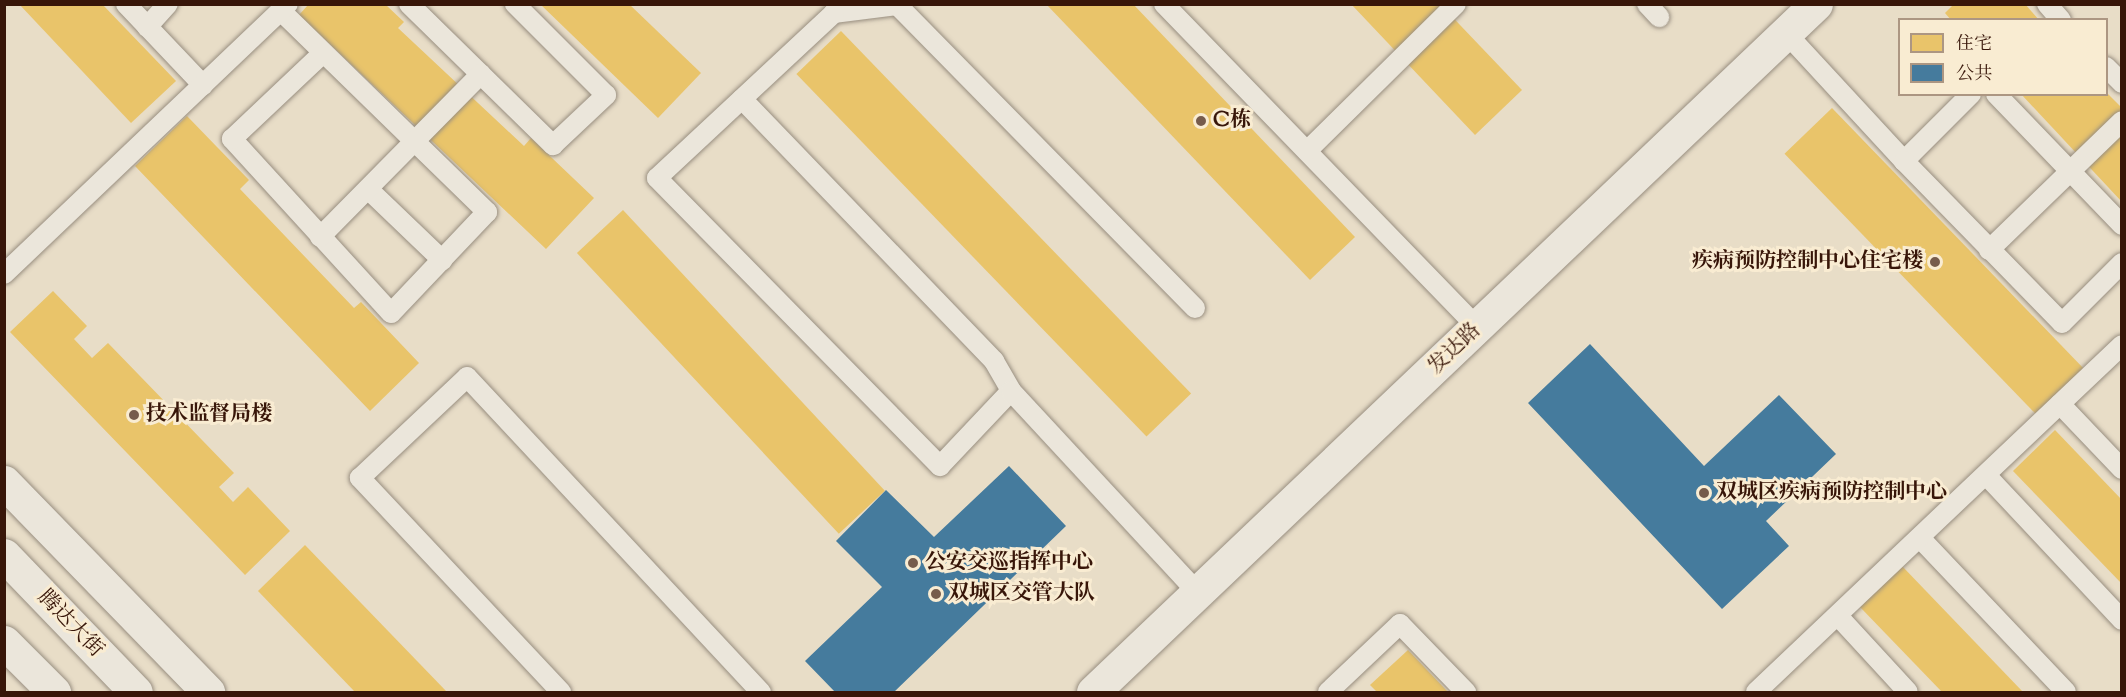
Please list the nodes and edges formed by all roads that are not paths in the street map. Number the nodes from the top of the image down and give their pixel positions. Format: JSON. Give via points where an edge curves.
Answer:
{"nodes":[{"id":1,"x":126,"y":4,"type":"edge"},
{"id":2,"x":168,"y":4,"type":"edge"},
{"id":3,"x":409,"y":4,"type":"edge"},
{"id":4,"x":515,"y":4,"type":"edge"},
{"id":5,"x":1164,"y":4,"type":"edge"},
{"id":6,"x":1455,"y":4,"type":"edge"},
{"id":7,"x":1816,"y":4,"type":"edge"},
{"id":8,"x":2047,"y":4,"type":"edge"},
{"id":9,"x":284,"y":8,"type":"edge"},
{"id":10,"x":2059,"y":18,"type":"edge"},
{"id":11,"x":147,"y":27,"type":"junction"},
{"id":12,"x":1786,"y":33,"type":"junction"},
{"id":13,"x":323,"y":52,"type":"junction"},
{"id":14,"x":2108,"y":69,"type":"edge"},
{"id":15,"x":481,"y":74,"type":"junction"},
{"id":16,"x":2121,"y":83,"type":"edge"},
{"id":17,"x":203,"y":85,"type":"junction"},
{"id":18,"x":1969,"y":96,"type":"edge"},
{"id":19,"x":1998,"y":96,"type":"edge"},
{"id":20,"x":742,"y":99,"type":"junction"},
{"id":21,"x":2121,"y":121,"type":"edge"},
{"id":22,"x":415,"y":141,"type":"junction"},
{"id":23,"x":1307,"y":151,"type":"junction"},
{"id":24,"x":1904,"y":161,"type":"junction"},
{"id":25,"x":2070,"y":171,"type":"junction"},
{"id":26,"x":368,"y":189,"type":"junction"},
{"id":27,"x":2121,"y":225,"type":"edge"},
{"id":28,"x":320,"y":237,"type":"junction"},
{"id":29,"x":1989,"y":250,"type":"junction"},
{"id":30,"x":441,"y":260,"type":"junction"},
{"id":31,"x":2121,"y":263,"type":"edge"},
{"id":32,"x":4,"y":274,"type":"edge"},
{"id":33,"x":1195,"y":308,"type":"dead end"},
{"id":34,"x":1477,"y":327,"type":"junction"},
{"id":35,"x":2121,"y":345,"type":"edge"},
{"id":36,"x":1011,"y":391,"type":"junction"},
{"id":37,"x":2060,"y":404,"type":"junction"},
{"id":38,"x":2121,"y":469,"type":"edge"},
{"id":39,"x":1986,"y":474,"type":"junction"},
{"id":40,"x":4,"y":482,"type":"edge"},
{"id":41,"x":1920,"y":538,"type":"junction"},
{"id":42,"x":4,"y":555,"type":"edge"},
{"id":43,"x":1198,"y":593,"type":"junction"},
{"id":44,"x":1838,"y":616,"type":"junction"},
{"id":45,"x":2121,"y":620,"type":"edge"},
{"id":46,"x":4,"y":642,"type":"edge"},
{"id":47,"x":1760,"y":691,"type":"edge"},
{"id":48,"x":54,"y":693,"type":"edge"},
{"id":49,"x":136,"y":693,"type":"edge"},
{"id":50,"x":208,"y":693,"type":"edge"},
{"id":51,"x":561,"y":693,"type":"edge"},
{"id":52,"x":761,"y":693,"type":"edge"},
{"id":53,"x":1093,"y":693,"type":"edge"},
{"id":54,"x":1328,"y":693,"type":"edge"},
{"id":55,"x":1466,"y":693,"type":"edge"},
{"id":56,"x":1908,"y":693,"type":"edge"},
{"id":57,"x":2066,"y":693,"type":"edge"}],
"edges":[{"from":1,"to":11,"type":"lane"},
{"from":2,"to":11,"type":"lane"},
{"from":3,"to":15,"type":"lane"},
{"from":4,"to":15,"type":"lane","via":[[606,95],[553,145]]},
{"from":5,"to":23,"type":"lane"},
{"from":6,"to":23,"type":"lane"},
{"from":7,"to":12,"type":"street","name":"发达路"},
{"from":8,"to":10,"type":"lane"},
{"from":9,"to":13,"type":"lane"},
{"from":9,"to":17,"type":"lane"},
{"from":11,"to":17,"type":"lane"},
{"from":12,"to":24,"type":"lane"},
{"from":12,"to":34,"type":"street","name":"发达路"},
{"from":13,"to":22,"type":"lane"},
{"from":13,"to":28,"type":"lane","via":[[232,139]]},
{"from":14,"to":16,"type":"lane"},
{"from":15,"to":22,"type":"lane"},
{"from":17,"to":32,"type":"lane"},
{"from":18,"to":24,"type":"lane"},
{"from":19,"to":25,"type":"lane"},
{"from":20,"to":33,"type":"lane","via":[[834,14],[897,5]]},
{"from":20,"to":36,"type":"lane","via":[[994,361]]},
{"from":20,"to":36,"type":"lane","via":[[657,178],[939,466]]},
{"from":21,"to":25,"type":"lane"},
{"from":22,"to":26,"type":"lane"},
{"from":22,"to":30,"type":"lane","via":[[487,212]]},
{"from":23,"to":34,"type":"lane"},
{"from":24,"to":29,"type":"lane"},
{"from":25,"to":27,"type":"lane"},
{"from":25,"to":29,"type":"lane"},
{"from":26,"to":28,"type":"lane"},
{"from":26,"to":30,"type":"lane"},
{"from":28,"to":30,"type":"lane","via":[[391,313]]},
{"from":29,"to":31,"type":"lane","via":[[2062,323]]},
{"from":34,"to":43,"type":"street","name":"发达路"},
{"from":35,"to":37,"type":"lane"},
{"from":36,"to":43,"type":"lane"},
{"from":37,"to":38,"type":"lane"},
{"from":37,"to":39,"type":"lane"},
{"from":39,"to":41,"type":"lane"},
{"from":39,"to":45,"type":"lane"},
{"from":40,"to":50,"type":"street"},
{"from":41,"to":44,"type":"lane"},
{"from":41,"to":57,"type":"lane"},
{"from":42,"to":49,"type":"street","name":"腾达大街"},
{"from":43,"to":53,"type":"street","name":"发达路"},
{"from":44,"to":47,"type":"lane"},
{"from":44,"to":56,"type":"lane"},
{"from":46,"to":48,"type":"street"},
{"from":51,"to":52,"type":"lane","via":[[360,478],[467,377]]},
{"from":54,"to":55,"type":"lane","via":[[1400,624]]}]}
